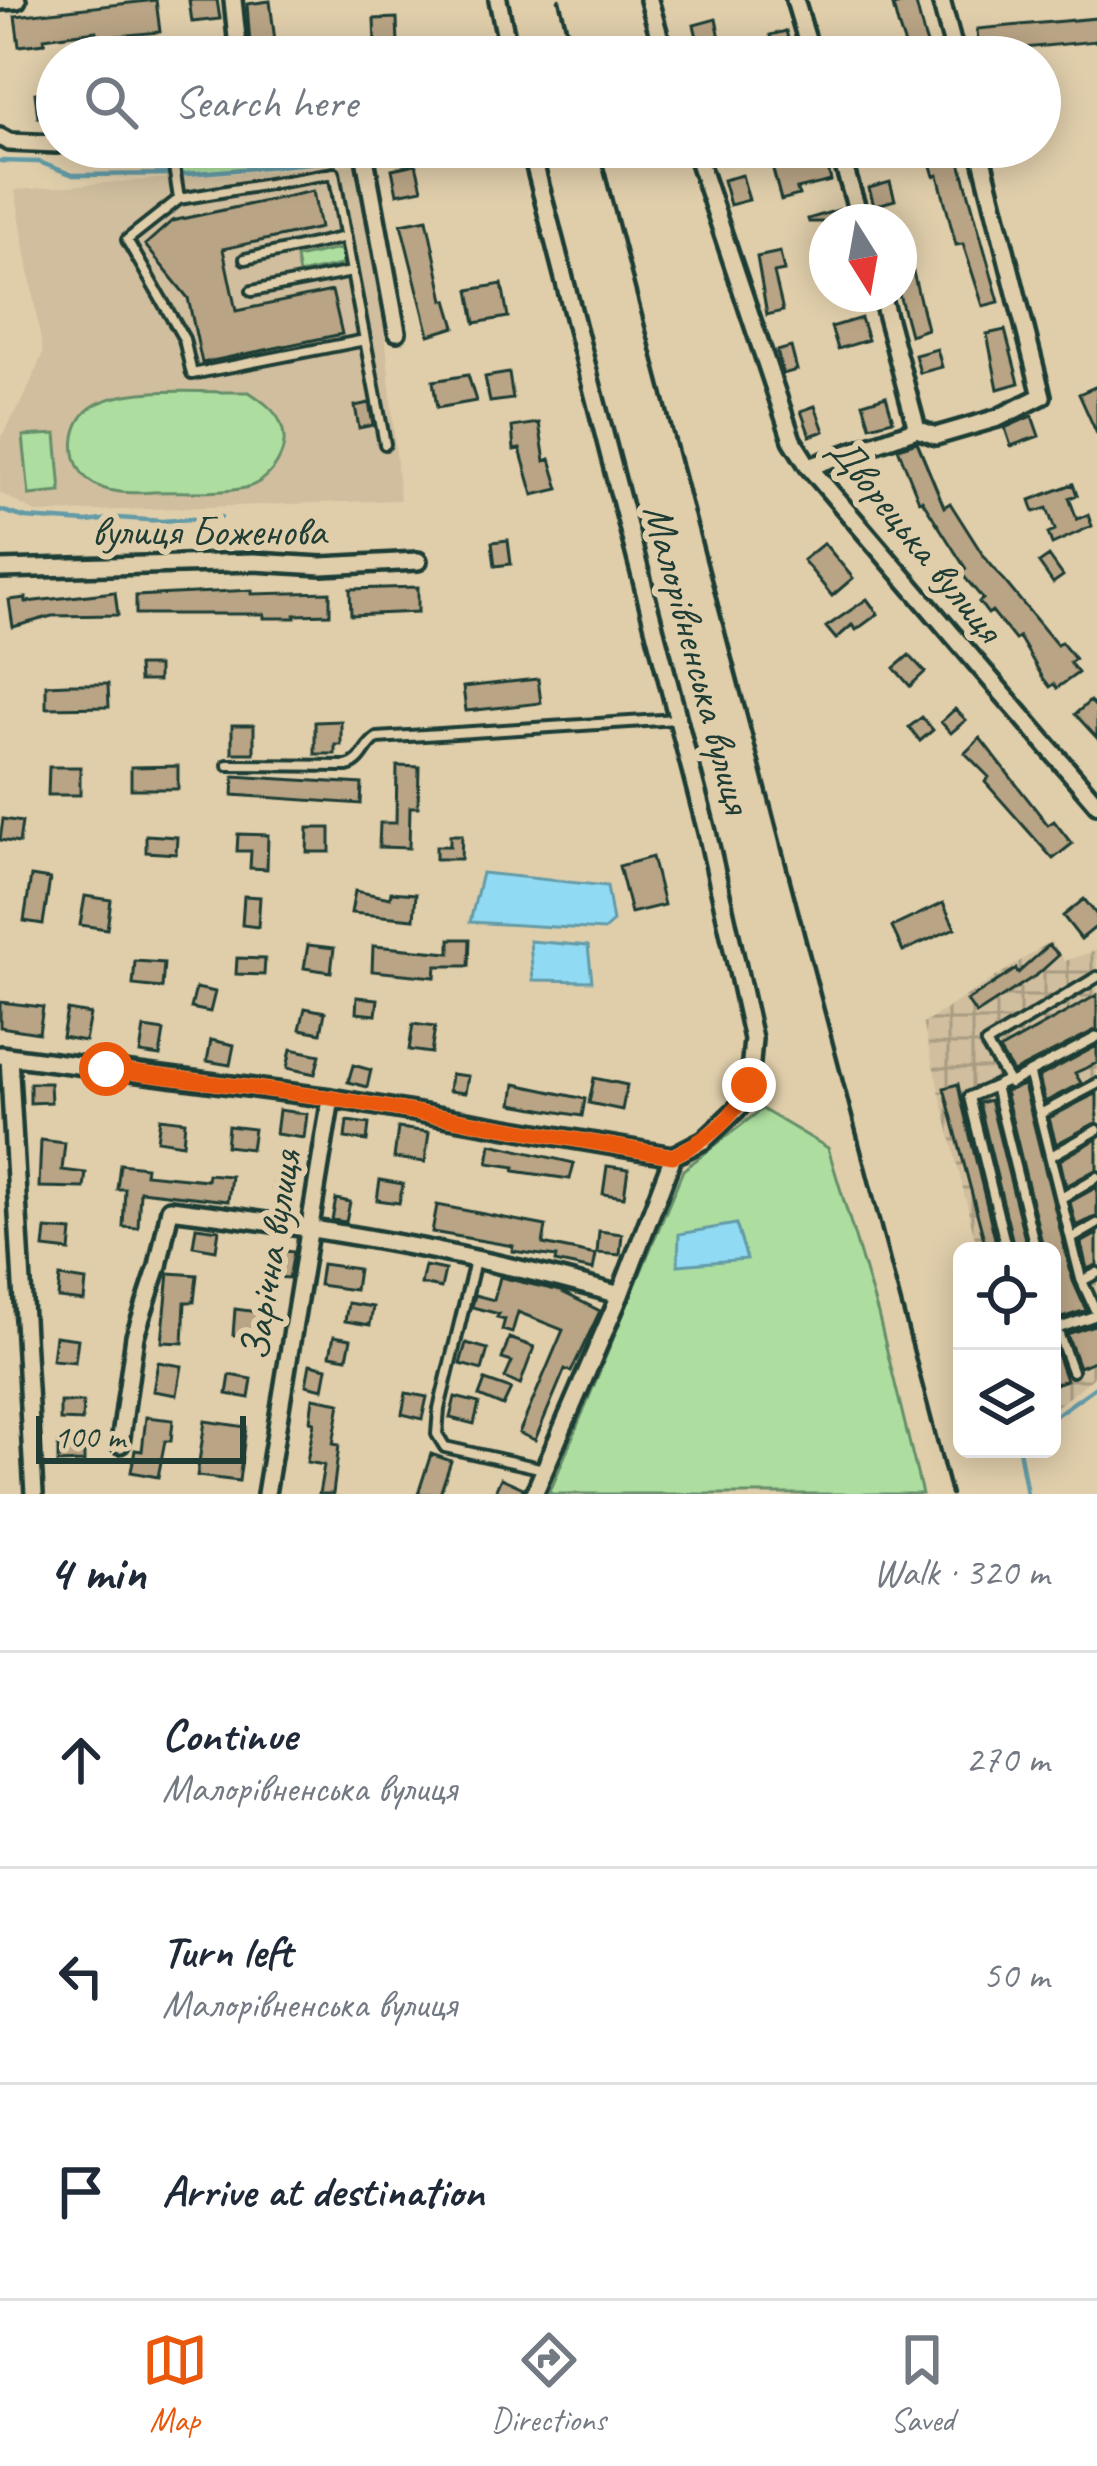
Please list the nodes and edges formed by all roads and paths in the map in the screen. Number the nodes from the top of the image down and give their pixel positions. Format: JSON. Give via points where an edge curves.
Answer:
{"nodes":[{"id":1,"x":17,"y":0,"type":"edge"},
{"id":2,"x":233,"y":0,"type":"edge"},
{"id":3,"x":498,"y":0,"type":"edge"},
{"id":4,"x":649,"y":0,"type":"edge"},
{"id":5,"x":794,"y":0,"type":"edge"},
{"id":6,"x":941,"y":0,"type":"edge"},
{"id":7,"x":0,"y":2,"type":"edge"},
{"id":8,"x":237,"y":36,"type":"edge"},
{"id":9,"x":506,"y":36,"type":"edge"},
{"id":10,"x":659,"y":36,"type":"edge"},
{"id":11,"x":805,"y":36,"type":"edge"},
{"id":12,"x":950,"y":36,"type":"edge"},
{"id":13,"x":0,"y":137,"type":"edge"},
{"id":14,"x":36,"y":143,"type":"edge"},
{"id":15,"x":174,"y":168,"type":"edge"},
{"id":16,"x":367,"y":168,"type":"edge"},
{"id":17,"x":535,"y":168,"type":"edge"},
{"id":18,"x":701,"y":168,"type":"edge"},
{"id":19,"x":844,"y":168,"type":"edge"},
{"id":20,"x":984,"y":168,"type":"edge"},
{"id":21,"x":179,"y":199,"type":"junction"},
{"id":22,"x":855,"y":204,"type":"edge"},
{"id":23,"x":346,"y":238,"type":"junction"},
{"id":24,"x":245,"y":259,"type":"dead end"},
{"id":25,"x":352,"y":272,"type":"junction"},
{"id":26,"x":252,"y":291,"type":"dead end"},
{"id":27,"x":886,"y":312,"type":"edge"},
{"id":28,"x":398,"y":332,"type":"dead end"},
{"id":29,"x":365,"y":340,"type":"junction"},
{"id":30,"x":917,"y":429,"type":"junction"},
{"id":31,"x":385,"y":445,"type":"dead end"},
{"id":32,"x":808,"y":467,"type":"junction"},
{"id":33,"x":418,"y":561,"type":"dead end"},
{"id":34,"x":0,"y":569,"type":"edge"},
{"id":35,"x":679,"y":719,"type":"junction"},
{"id":36,"x":228,"y":765,"type":"dead end"},
{"id":37,"x":1097,"y":805,"type":"edge"},
{"id":38,"x":1097,"y":977,"type":"edge"},
{"id":39,"x":1097,"y":1037,"type":"edge"},
{"id":40,"x":4,"y":1056,"type":"edge"},
{"id":41,"x":1030,"y":1075,"type":"junction"},
{"id":42,"x":1008,"y":1080,"type":"junction"},
{"id":43,"x":1097,"y":1084,"type":"edge"},
{"id":44,"x":995,"y":1086,"type":"junction"},
{"id":45,"x":331,"y":1098,"type":"junction"},
{"id":46,"x":1042,"y":1113,"type":"junction"},
{"id":47,"x":1097,"y":1130,"type":"edge"},
{"id":48,"x":673,"y":1156,"type":"junction"},
{"id":49,"x":1051,"y":1156,"type":"junction"},
{"id":50,"x":1097,"y":1177,"type":"edge"},
{"id":51,"x":1063,"y":1197,"type":"junction"},
{"id":52,"x":1097,"y":1224,"type":"edge"},
{"id":53,"x":311,"y":1227,"type":"junction"},
{"id":54,"x":1073,"y":1238,"type":"junction"},
{"id":55,"x":1004,"y":1242,"type":"edge"},
{"id":56,"x":1034,"y":1242,"type":"edge"},
{"id":57,"x":475,"y":1261,"type":"junction"},
{"id":58,"x":1097,"y":1273,"type":"edge"},
{"id":59,"x":1082,"y":1281,"type":"junction"},
{"id":60,"x":620,"y":1295,"type":"junction"},
{"id":61,"x":1097,"y":1315,"type":"edge"},
{"id":62,"x":1061,"y":1328,"type":"edge"},
{"id":63,"x":1061,"y":1346,"type":"edge"},
{"id":64,"x":1072,"y":1371,"type":"dead end"},
{"id":65,"x":120,"y":1444,"type":"dead end"},
{"id":66,"x":545,"y":1469,"type":"junction"},
{"id":67,"x":34,"y":1494,"type":"edge"},
{"id":68,"x":266,"y":1494,"type":"edge"},
{"id":69,"x":533,"y":1494,"type":"edge"}],
"edges":[{"from":1,"to":7,"type":"street"},
{"from":2,"to":8,"type":"street"},
{"from":3,"to":9,"type":"street"},
{"from":4,"to":10,"type":"street"},
{"from":5,"to":11,"type":"street"},
{"from":6,"to":12,"type":"street"},
{"from":13,"to":14,"type":"street"},
{"from":15,"to":21,"type":"lane"},
{"from":16,"to":28,"type":"street"},
{"from":17,"to":35,"type":"street","name":"Малорівненська вулиця"},
{"from":18,"to":32,"type":"street","name":"Дворецька вулиця","via":[[771,386]]},
{"from":19,"to":22,"type":"street"},
{"from":20,"to":30,"type":"street","via":[[1042,395],[937,436]]},
{"from":21,"to":23,"type":"lane","via":[[334,173]]},
{"from":21,"to":29,"type":"lane","via":[[128,240],[184,339],[191,374]]},
{"from":23,"to":24,"type":"lane"},
{"from":23,"to":25,"type":"lane"},
{"from":25,"to":26,"type":"lane"},
{"from":25,"to":29,"type":"lane"},
{"from":27,"to":30,"type":"street"},
{"from":29,"to":31,"type":"lane"},
{"from":30,"to":32,"type":"street"},
{"from":32,"to":37,"type":"street","name":"Дворецька вулиця"},
{"from":33,"to":34,"type":"street","name":"вулиця Боженова"},
{"from":35,"to":36,"type":"lane","via":[[377,738],[347,766]]},
{"from":35,"to":48,"type":"street","name":"Малорівненська вулиця","via":[[754,1062],[739,1107]]},
{"from":38,"to":42,"type":"lane","via":[[986,1045]]},
{"from":39,"to":41,"type":"lane"},
{"from":40,"to":45,"type":"street"},
{"from":40,"to":67,"type":"street"},
{"from":41,"to":42,"type":"lane"},
{"from":41,"to":46,"type":"lane"},
{"from":42,"to":44,"type":"lane"},
{"from":43,"to":46,"type":"lane"},
{"from":44,"to":55,"type":"lane","via":[[969,1097]]},
{"from":44,"to":56,"type":"lane"},
{"from":45,"to":48,"type":"street"},
{"from":45,"to":53,"type":"street","name":"Зарічна вулиця"},
{"from":46,"to":49,"type":"lane"},
{"from":47,"to":49,"type":"lane"},
{"from":48,"to":60,"type":"street"},
{"from":49,"to":51,"type":"lane"},
{"from":50,"to":51,"type":"lane"},
{"from":51,"to":54,"type":"lane"},
{"from":52,"to":54,"type":"lane"},
{"from":53,"to":57,"type":"street"},
{"from":53,"to":65,"type":"street","via":[[170,1209],[135,1336]]},
{"from":53,"to":68,"type":"street","name":"Зарічна вулиця"},
{"from":54,"to":59,"type":"lane"},
{"from":57,"to":60,"type":"street"},
{"from":57,"to":66,"type":"lane","via":[[437,1434],[445,1447]]},
{"from":58,"to":59,"type":"lane"},
{"from":59,"to":61,"type":"lane"},
{"from":60,"to":66,"type":"street"},
{"from":61,"to":62,"type":"lane"},
{"from":63,"to":64,"type":"lane"},
{"from":66,"to":69,"type":"street"}]}
